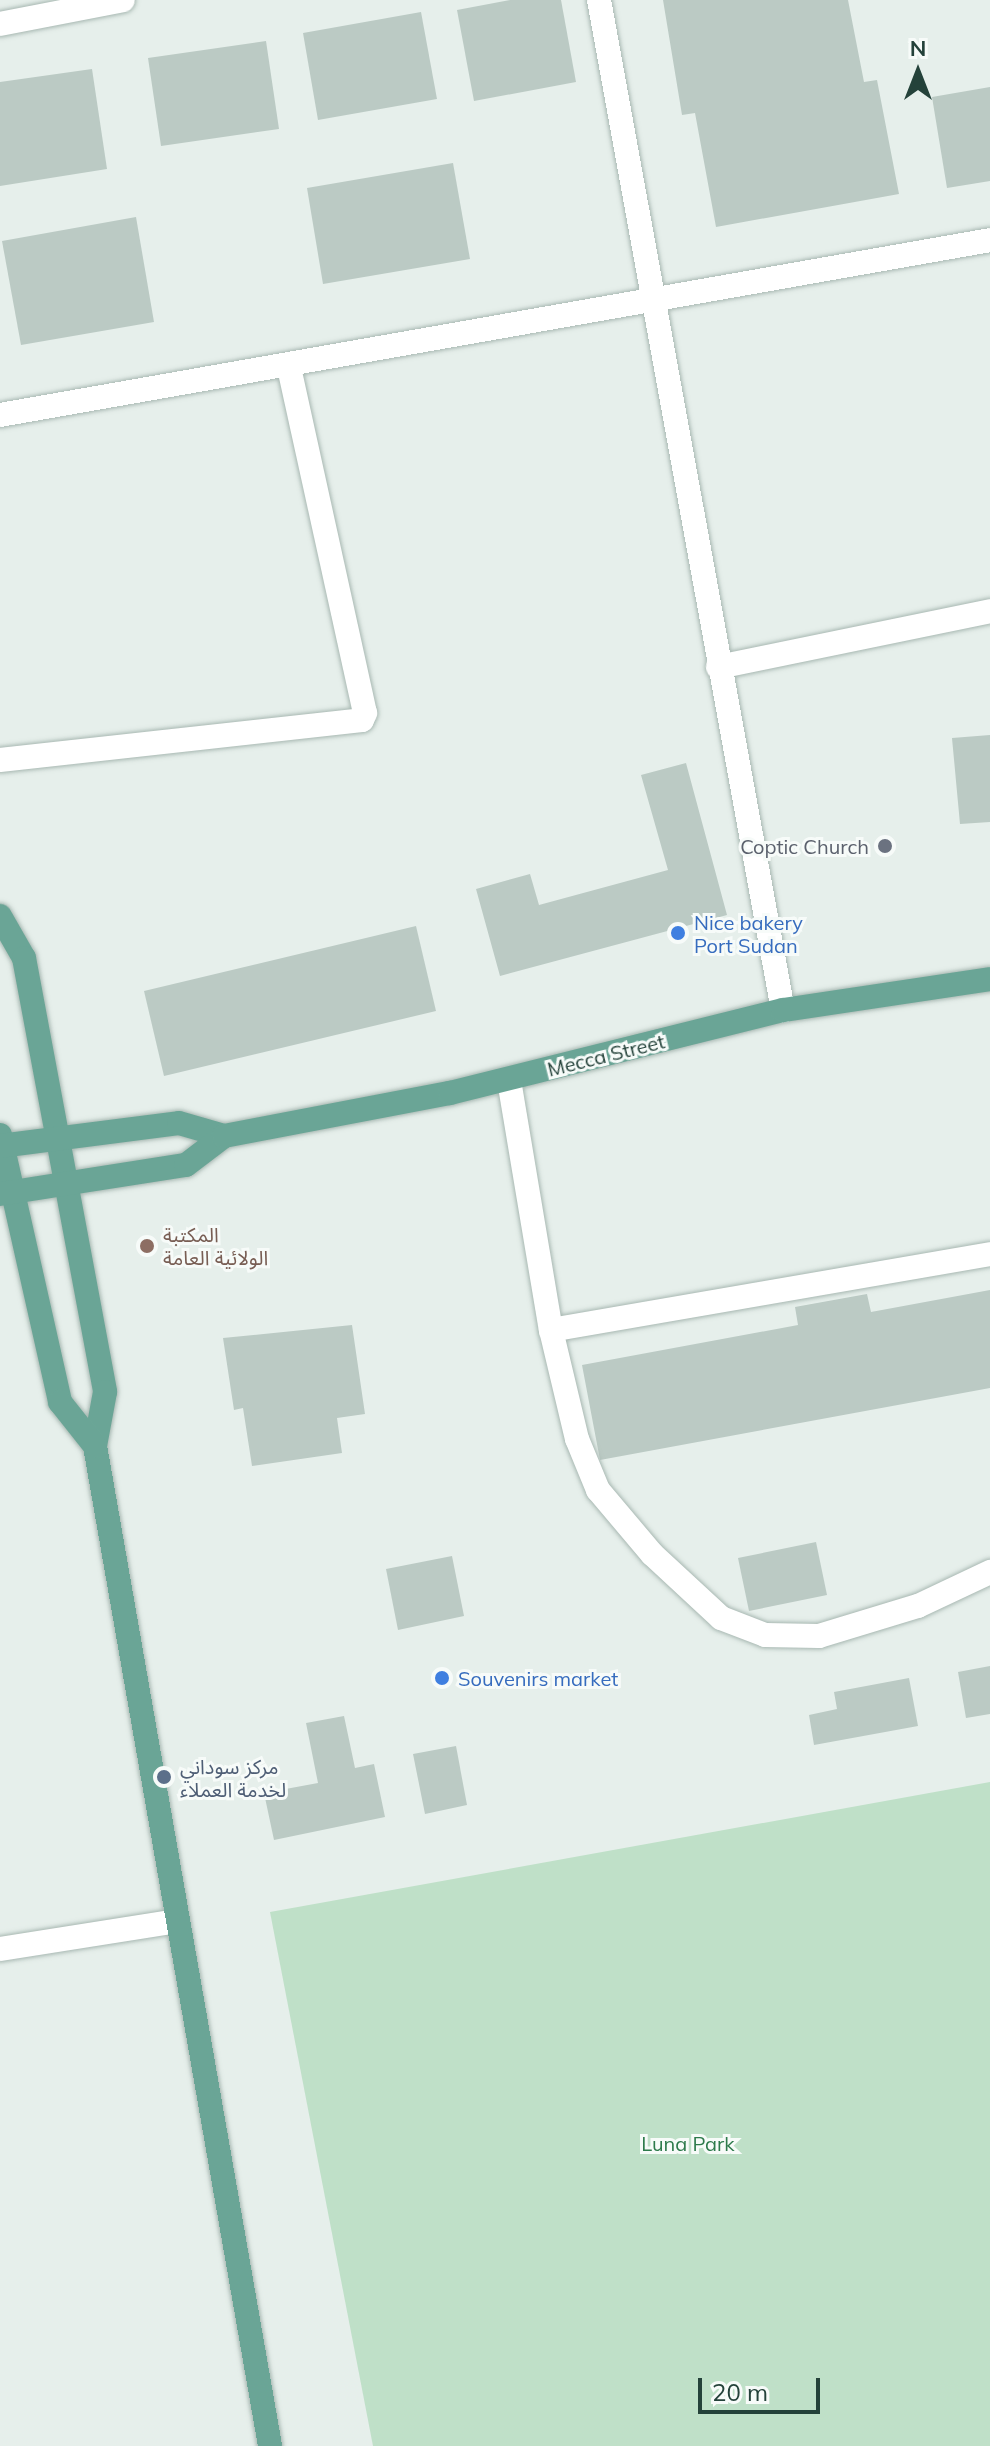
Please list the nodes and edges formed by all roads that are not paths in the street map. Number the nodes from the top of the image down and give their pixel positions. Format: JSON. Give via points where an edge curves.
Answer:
{"nodes":[{"id":1,"x":123,"y":0,"type":"edge"},
{"id":2,"x":599,"y":0,"type":"edge"},
{"id":3,"x":0,"y":24,"type":"edge"},
{"id":4,"x":990,"y":240,"type":"edge"},
{"id":5,"x":650,"y":301,"type":"junction"},
{"id":6,"x":289,"y":366,"type":"junction"},
{"id":7,"x":0,"y":415,"type":"edge"},
{"id":8,"x":990,"y":611,"type":"edge"},
{"id":9,"x":718,"y":667,"type":"junction"},
{"id":10,"x":0,"y":760,"type":"edge"},
{"id":11,"x":0,"y":916,"type":"edge"},
{"id":12,"x":990,"y":979,"type":"edge"},
{"id":13,"x":783,"y":1010,"type":"junction"},
{"id":14,"x":509,"y":1080,"type":"junction"},
{"id":15,"x":224,"y":1136,"type":"junction"},
{"id":16,"x":55,"y":1138,"type":"junction"},
{"id":17,"x":1,"y":1142,"type":"edge"},
{"id":18,"x":65,"y":1185,"type":"junction"},
{"id":19,"x":6,"y":1193,"type":"edge"},
{"id":20,"x":990,"y":1254,"type":"edge"},
{"id":21,"x":551,"y":1330,"type":"junction"},
{"id":22,"x":95,"y":1446,"type":"junction"},
{"id":23,"x":990,"y":1572,"type":"edge"},
{"id":24,"x":176,"y":1921,"type":"junction"},
{"id":25,"x":0,"y":1949,"type":"edge"},
{"id":26,"x":270,"y":2446,"type":"edge"}],
"edges":[{"from":1,"to":3,"type":"street"},
{"from":2,"to":5,"type":"street"},
{"from":4,"to":5,"type":"street"},
{"from":5,"to":6,"type":"street"},
{"from":5,"to":9,"type":"street"},
{"from":6,"to":7,"type":"street"},
{"from":6,"to":10,"type":"street","via":[[365,713],[362,720]]},
{"from":8,"to":9,"type":"street"},
{"from":9,"to":13,"type":"street"},
{"from":11,"to":16,"type":"main road","via":[[24,958]]},
{"from":12,"to":13,"type":"main road","name":"Mecca Street"},
{"from":13,"to":14,"type":"main road","name":"Mecca Street"},
{"from":14,"to":15,"type":"main road","name":"Mecca Street"},
{"from":14,"to":21,"type":"street"},
{"from":15,"to":16,"type":"main road","name":"Mecca Street","via":[[179,1123]]},
{"from":15,"to":18,"type":"main road","name":"Mecca Street","via":[[186,1165]]},
{"from":16,"to":17,"type":"main road","name":"Mecca Street"},
{"from":16,"to":18,"type":"main road"},
{"from":17,"to":19,"type":"main road"},
{"from":18,"to":19,"type":"main road","name":"Mecca Street"},
{"from":18,"to":22,"type":"main road","via":[[105,1392]]},
{"from":19,"to":22,"type":"main road","via":[[60,1402]]},
{"from":20,"to":21,"type":"street"},
{"from":21,"to":23,"type":"street","via":[[577,1439],[598,1490],[652,1554],[721,1618],[765,1635],[819,1636],[918,1606]]},
{"from":22,"to":24,"type":"main road"},
{"from":24,"to":25,"type":"street"},
{"from":24,"to":26,"type":"main road"}]}
